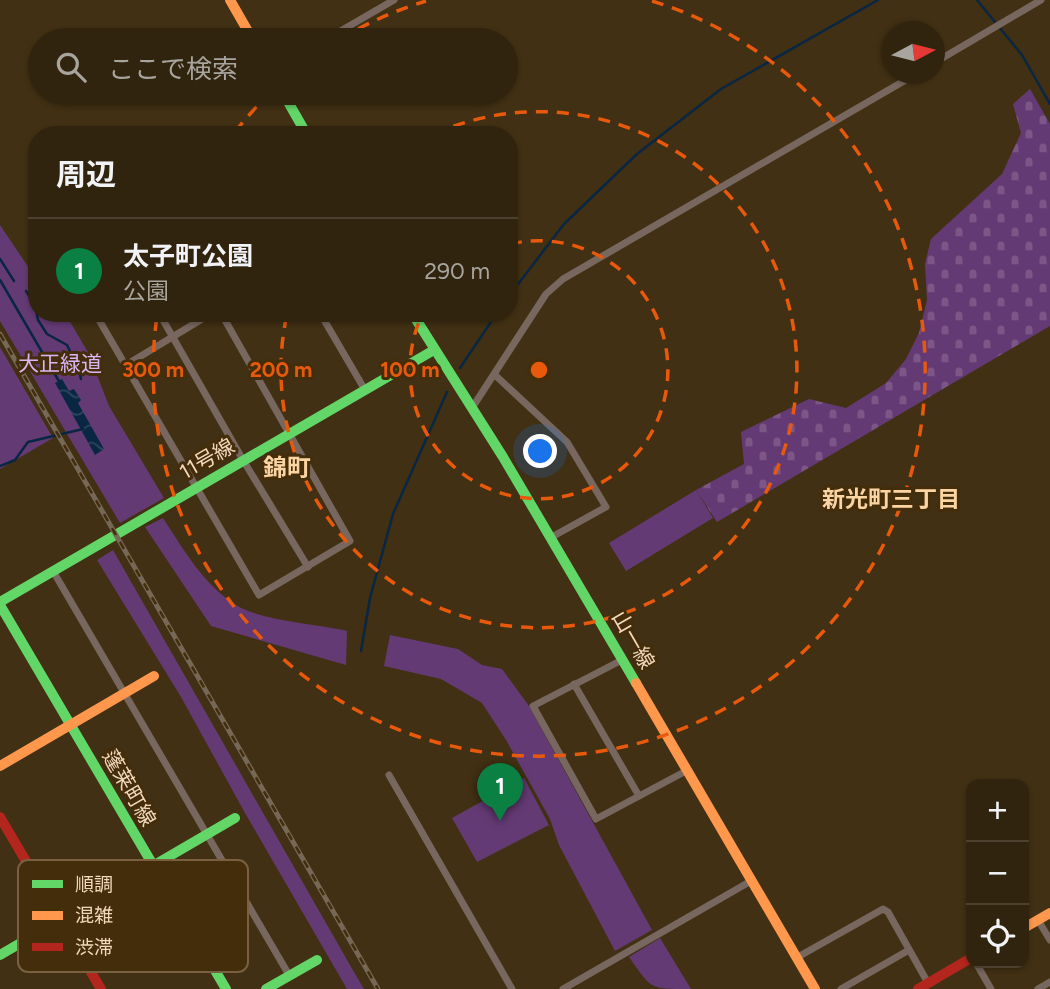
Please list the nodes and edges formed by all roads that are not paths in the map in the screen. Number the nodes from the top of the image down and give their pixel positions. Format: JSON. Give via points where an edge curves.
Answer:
{"nodes":[{"id":1,"x":230,"y":0,"type":"edge"},
{"id":2,"x":394,"y":0,"type":"edge"},
{"id":3,"x":1041,"y":0,"type":"edge"},
{"id":4,"x":246,"y":28,"type":"edge"},
{"id":5,"x":346,"y":28,"type":"edge"},
{"id":6,"x":945,"y":57,"type":"edge"},
{"id":7,"x":899,"y":84,"type":"edge"},
{"id":8,"x":290,"y":105,"type":"edge"},
{"id":9,"x":302,"y":126,"type":"edge"},
{"id":10,"x":100,"y":322,"type":"edge"},
{"id":11,"x":164,"y":322,"type":"edge"},
{"id":12,"x":197,"y":322,"type":"edge"},
{"id":13,"x":226,"y":322,"type":"edge"},
{"id":14,"x":325,"y":322,"type":"edge"},
{"id":15,"x":417,"y":322,"type":"edge"},
{"id":16,"x":173,"y":336,"type":"junction"},
{"id":17,"x":434,"y":350,"type":"junction"},
{"id":18,"x":126,"y":365,"type":"junction"},
{"id":19,"x":495,"y":375,"type":"junction"},
{"id":20,"x":365,"y":390,"type":"junction"},
{"id":21,"x":472,"y":408,"type":"junction"},
{"id":22,"x":289,"y":433,"type":"junction"},
{"id":23,"x":243,"y":460,"type":"junction"},
{"id":24,"x":196,"y":488,"type":"junction"},
{"id":25,"x":550,"y":538,"type":"junction"},
{"id":26,"x":308,"y":567,"type":"junction"},
{"id":27,"x":53,"y":571,"type":"junction"},
{"id":28,"x":0,"y":604,"type":"edge"},
{"id":29,"x":622,"y":660,"type":"junction"},
{"id":30,"x":154,"y":676,"type":"dead end"},
{"id":31,"x":574,"y":684,"type":"junction"},
{"id":32,"x":124,"y":693,"type":"junction"},
{"id":33,"x":70,"y":725,"type":"junction"},
{"id":34,"x":0,"y":766,"type":"edge"},
{"id":35,"x":687,"y":771,"type":"junction"},
{"id":36,"x":389,"y":775,"type":"dead end"},
{"id":37,"x":639,"y":796,"type":"junction"},
{"id":38,"x":0,"y":817,"type":"edge"},
{"id":39,"x":235,"y":818,"type":"dead end"},
{"id":40,"x":208,"y":834,"type":"junction"},
{"id":41,"x":25,"y":860,"type":"edge"},
{"id":42,"x":149,"y":860,"type":"edge"},
{"id":43,"x":165,"y":860,"type":"edge"},
{"id":44,"x":223,"y":860,"type":"edge"},
{"id":45,"x":751,"y":881,"type":"junction"},
{"id":46,"x":248,"y":904,"type":"edge"},
{"id":47,"x":1050,"y":913,"type":"edge"},
{"id":48,"x":1038,"y":920,"type":"junction"},
{"id":49,"x":1029,"y":925,"type":"edge"},
{"id":50,"x":1050,"y":940,"type":"edge"},
{"id":51,"x":18,"y":944,"type":"edge"},
{"id":52,"x":909,"y":950,"type":"junction"},
{"id":53,"x":0,"y":954,"type":"edge"},
{"id":54,"x":796,"y":958,"type":"junction"},
{"id":55,"x":317,"y":960,"type":"dead end"},
{"id":56,"x":966,"y":961,"type":"edge"},
{"id":57,"x":979,"y":968,"type":"edge"},
{"id":58,"x":91,"y":972,"type":"edge"},
{"id":59,"x":216,"y":972,"type":"edge"},
{"id":60,"x":289,"y":975,"type":"junction"},
{"id":61,"x":1050,"y":982,"type":"edge"},
{"id":62,"x":928,"y":983,"type":"junction"},
{"id":63,"x":101,"y":989,"type":"edge"},
{"id":64,"x":226,"y":989,"type":"edge"},
{"id":65,"x":266,"y":989,"type":"edge"},
{"id":66,"x":512,"y":989,"type":"edge"},
{"id":67,"x":563,"y":989,"type":"edge"},
{"id":68,"x":814,"y":989,"type":"edge"},
{"id":69,"x":841,"y":989,"type":"edge"},
{"id":70,"x":918,"y":989,"type":"edge"},
{"id":71,"x":991,"y":989,"type":"edge"},
{"id":72,"x":1038,"y":989,"type":"edge"}],
"edges":[{"from":1,"to":4,"type":"street"},
{"from":2,"to":5,"type":"street"},
{"from":3,"to":6,"type":"street"},
{"from":7,"to":19,"type":"street","via":[[563,279],[546,294]]},
{"from":8,"to":9,"type":"street"},
{"from":10,"to":18,"type":"street"},
{"from":11,"to":16,"type":"street"},
{"from":12,"to":16,"type":"street"},
{"from":13,"to":22,"type":"street"},
{"from":14,"to":20,"type":"street"},
{"from":15,"to":17,"type":"street","name":"山一線"},
{"from":16,"to":18,"type":"street"},
{"from":16,"to":23,"type":"street"},
{"from":17,"to":20,"type":"street","name":"11号線"},
{"from":17,"to":21,"type":"street","name":"山一線"},
{"from":18,"to":24,"type":"street"},
{"from":19,"to":21,"type":"street"},
{"from":19,"to":25,"type":"street","via":[[567,442],[606,507]]},
{"from":20,"to":22,"type":"street","name":"11号線"},
{"from":21,"to":25,"type":"street","name":"山一線"},
{"from":22,"to":23,"type":"street","name":"11号線"},
{"from":22,"to":26,"type":"street","via":[[350,541]]},
{"from":23,"to":24,"type":"street","name":"11号線"},
{"from":23,"to":26,"type":"street"},
{"from":24,"to":26,"type":"street","via":[[258,596]]},
{"from":24,"to":27,"type":"street","name":"11号線"},
{"from":25,"to":29,"type":"street","name":"山一線"},
{"from":27,"to":28,"type":"street","name":"11号線"},
{"from":27,"to":32,"type":"street"},
{"from":28,"to":33,"type":"street","name":"蓬莱町線"},
{"from":29,"to":31,"type":"street"},
{"from":29,"to":35,"type":"street","name":"山一線"},
{"from":30,"to":32,"type":"street"},
{"from":31,"to":37,"type":"street"},
{"from":31,"to":37,"type":"street","via":[[533,706],[596,819]]},
{"from":32,"to":33,"type":"street"},
{"from":32,"to":40,"type":"street"},
{"from":33,"to":34,"type":"street"},
{"from":33,"to":42,"type":"street","name":"蓬莱町線"},
{"from":35,"to":37,"type":"street"},
{"from":35,"to":45,"type":"street","name":"山一線"},
{"from":36,"to":66,"type":"street"},
{"from":38,"to":41,"type":"street"},
{"from":39,"to":40,"type":"street"},
{"from":40,"to":43,"type":"street"},
{"from":40,"to":44,"type":"street"},
{"from":45,"to":54,"type":"street","name":"山一線"},
{"from":45,"to":67,"type":"street"},
{"from":46,"to":60,"type":"street"},
{"from":47,"to":48,"type":"street"},
{"from":48,"to":49,"type":"street"},
{"from":48,"to":50,"type":"street"},
{"from":51,"to":53,"type":"street"},
{"from":52,"to":54,"type":"street","via":[[883,909]]},
{"from":52,"to":62,"type":"street"},
{"from":52,"to":69,"type":"street"},
{"from":54,"to":68,"type":"street","name":"山一線"},
{"from":55,"to":60,"type":"street"},
{"from":56,"to":62,"type":"street"},
{"from":57,"to":71,"type":"street"},
{"from":58,"to":63,"type":"street"},
{"from":59,"to":64,"type":"street","name":"蓬莱町線"},
{"from":60,"to":65,"type":"street"},
{"from":61,"to":72,"type":"street"},
{"from":62,"to":70,"type":"street"}]}
